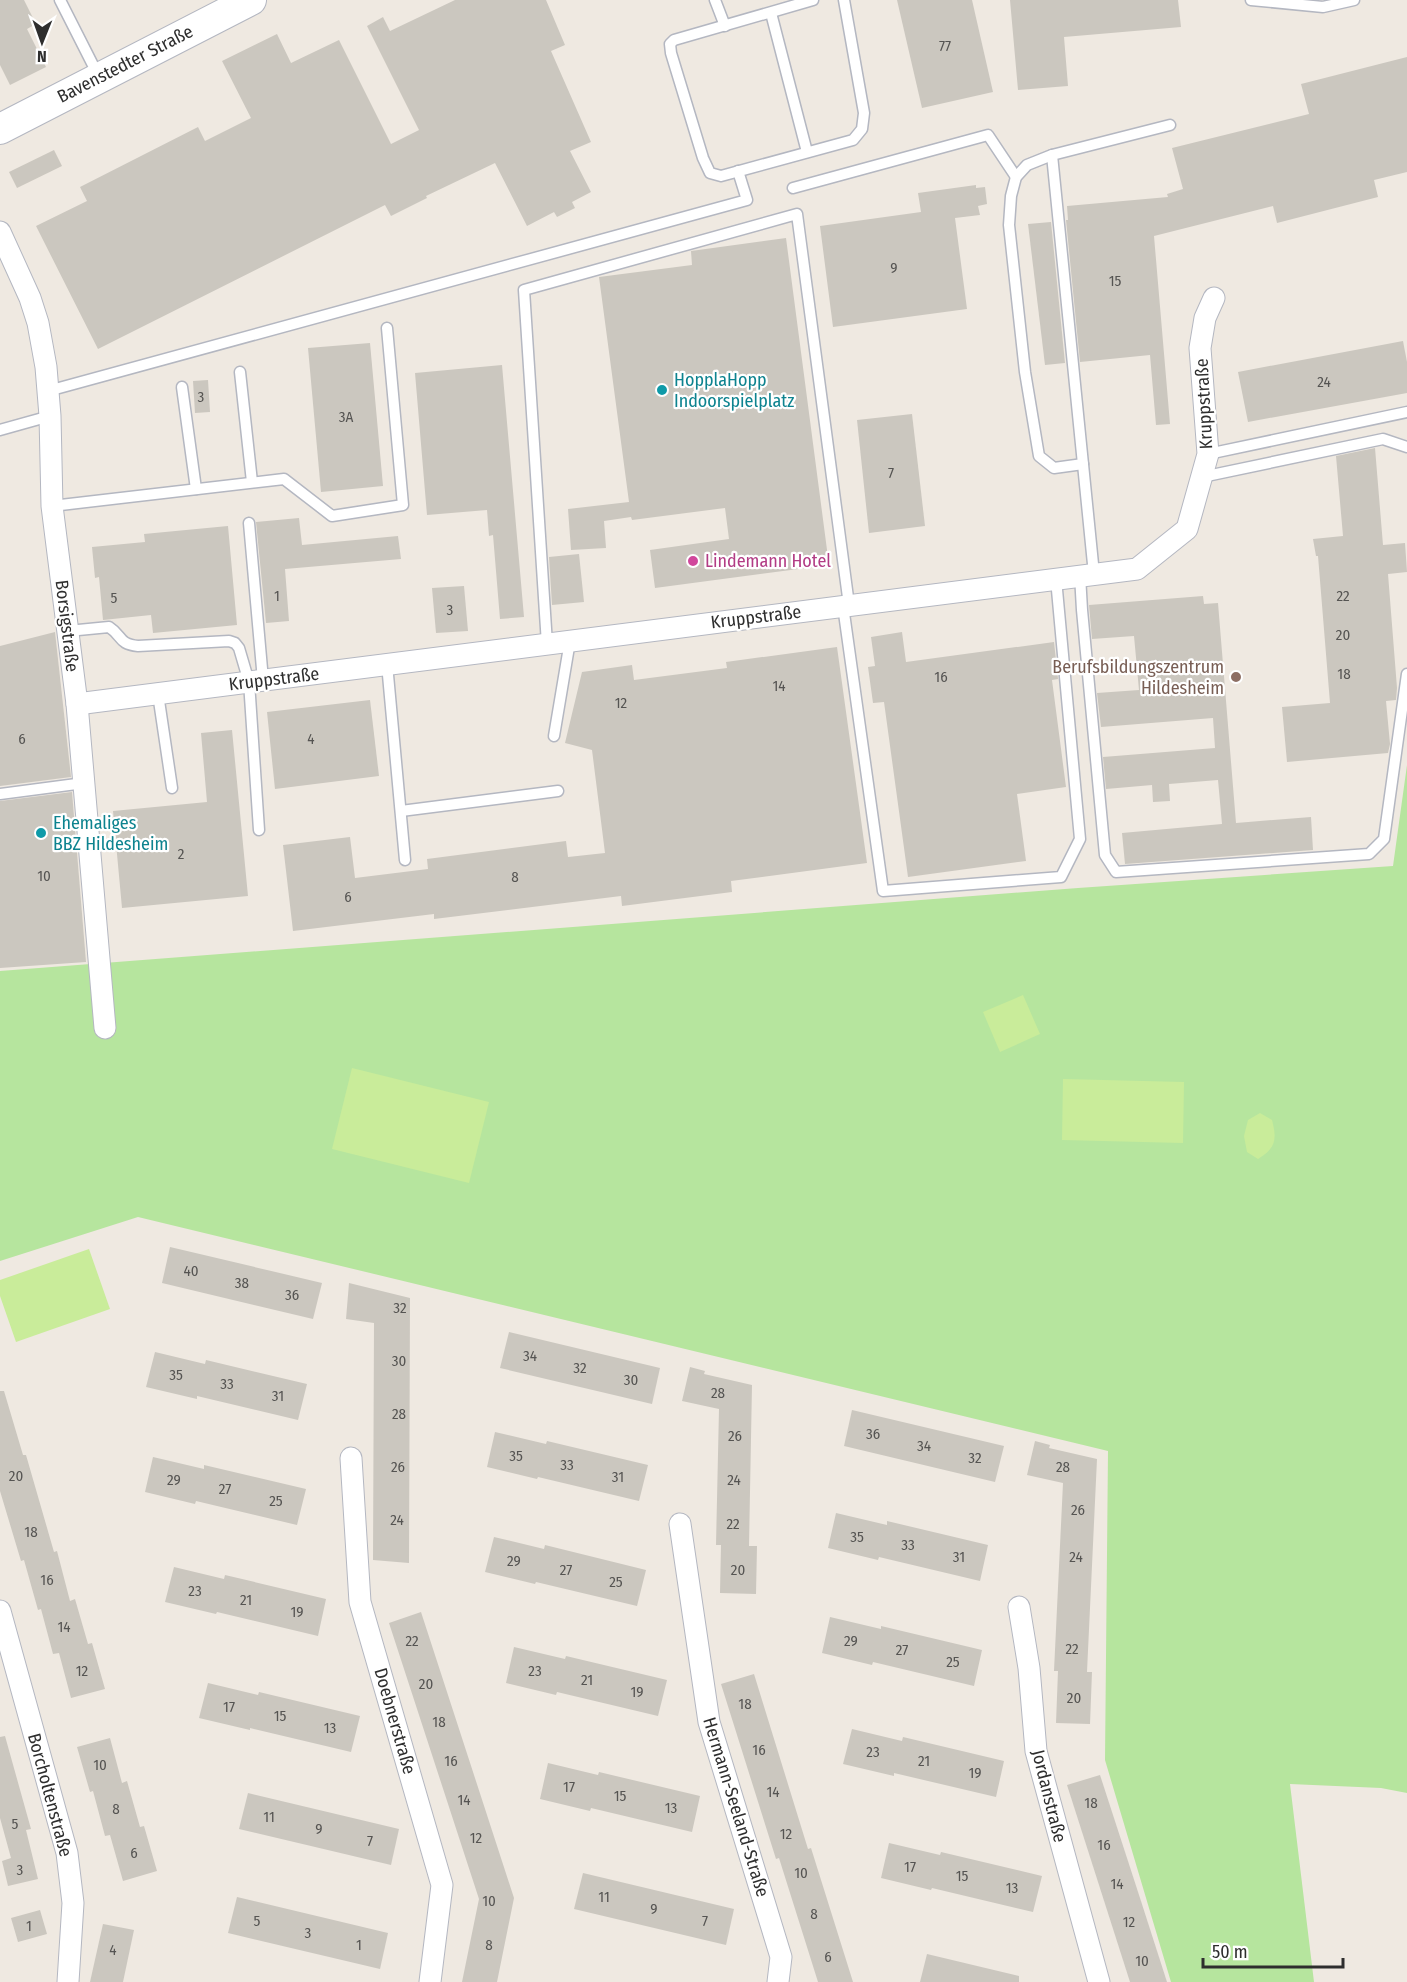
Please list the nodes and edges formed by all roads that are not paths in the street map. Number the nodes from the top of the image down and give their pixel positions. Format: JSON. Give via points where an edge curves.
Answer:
{"nodes":[{"id":1,"x":60,"y":0,"type":"edge"},
{"id":2,"x":715,"y":0,"type":"edge"},
{"id":3,"x":813,"y":0,"type":"edge"},
{"id":4,"x":844,"y":0,"type":"edge"},
{"id":5,"x":1251,"y":0,"type":"edge"},
{"id":6,"x":1354,"y":0,"type":"edge"},
{"id":7,"x":235,"y":4,"type":"edge"},
{"id":8,"x":771,"y":13,"type":"junction"},
{"id":9,"x":725,"y":26,"type":"junction"},
{"id":10,"x":99,"y":78,"type":"junction"},
{"id":11,"x":1170,"y":125,"type":"dead end"},
{"id":12,"x":0,"y":129,"type":"edge"},
{"id":13,"x":807,"y":152,"type":"junction"},
{"id":14,"x":1052,"y":155,"type":"junction"},
{"id":15,"x":738,"y":171,"type":"junction"},
{"id":16,"x":1016,"y":177,"type":"junction"},
{"id":17,"x":793,"y":188,"type":"dead end"},
{"id":18,"x":0,"y":232,"type":"edge"},
{"id":19,"x":1214,"y":298,"type":"dead end"},
{"id":20,"x":387,"y":328,"type":"dead end"},
{"id":21,"x":240,"y":372,"type":"dead end"},
{"id":22,"x":182,"y":387,"type":"dead end"},
{"id":23,"x":48,"y":391,"type":"junction"},
{"id":24,"x":1407,"y":412,"type":"edge"},
{"id":25,"x":50,"y":416,"type":"junction"},
{"id":26,"x":0,"y":430,"type":"edge"},
{"id":27,"x":1407,"y":447,"type":"edge"},
{"id":28,"x":1208,"y":454,"type":"junction"},
{"id":29,"x":1083,"y":464,"type":"junction"},
{"id":30,"x":1202,"y":477,"type":"junction"},
{"id":31,"x":252,"y":482,"type":"junction"},
{"id":32,"x":196,"y":489,"type":"junction"},
{"id":33,"x":52,"y":506,"type":"junction"},
{"id":34,"x":249,"y":523,"type":"dead end"},
{"id":35,"x":1087,"y":574,"type":"junction"},
{"id":36,"x":1056,"y":579,"type":"junction"},
{"id":37,"x":846,"y":605,"type":"junction"},
{"id":38,"x":68,"y":631,"type":"junction"},
{"id":39,"x":570,"y":641,"type":"junction"},
{"id":40,"x":547,"y":644,"type":"junction"},
{"id":41,"x":387,"y":664,"type":"junction"},
{"id":42,"x":1407,"y":674,"type":"edge"},
{"id":43,"x":256,"y":681,"type":"junction"},
{"id":44,"x":158,"y":694,"type":"junction"},
{"id":45,"x":77,"y":704,"type":"junction"},
{"id":46,"x":554,"y":736,"type":"dead end"},
{"id":47,"x":84,"y":783,"type":"junction"},
{"id":48,"x":172,"y":788,"type":"dead end"},
{"id":49,"x":558,"y":791,"type":"dead end"},
{"id":50,"x":0,"y":794,"type":"edge"},
{"id":51,"x":401,"y":811,"type":"junction"},
{"id":52,"x":259,"y":830,"type":"dead end"},
{"id":53,"x":405,"y":860,"type":"dead end"},
{"id":54,"x":105,"y":1028,"type":"dead end"},
{"id":55,"x":351,"y":1458,"type":"dead end"},
{"id":56,"x":680,"y":1524,"type":"dead end"},
{"id":57,"x":1019,"y":1607,"type":"dead end"},
{"id":58,"x":0,"y":1611,"type":"edge"},
{"id":59,"x":68,"y":1982,"type":"edge"},
{"id":60,"x":430,"y":1982,"type":"edge"},
{"id":61,"x":778,"y":1982,"type":"edge"},
{"id":62,"x":1099,"y":1982,"type":"edge"}],
"edges":[{"from":1,"to":10,"type":"lane"},
{"from":2,"to":9,"type":"lane"},
{"from":3,"to":8,"type":"lane"},
{"from":4,"to":13,"type":"lane","via":[[864,113],[862,129],[853,140]]},
{"from":5,"to":6,"type":"lane","via":[[1323,7]]},
{"from":7,"to":10,"type":"street","name":"Bavenstedter Straße"},
{"from":8,"to":9,"type":"lane"},
{"from":8,"to":13,"type":"lane"},
{"from":9,"to":15,"type":"lane","via":[[670,44],[710,172],[721,176]]},
{"from":10,"to":12,"type":"street","name":"Bavenstedter Straße"},
{"from":11,"to":14,"type":"lane"},
{"from":13,"to":15,"type":"lane"},
{"from":14,"to":16,"type":"lane","via":[[1027,165]]},
{"from":14,"to":29,"type":"lane"},
{"from":15,"to":23,"type":"lane","via":[[747,200]]},
{"from":16,"to":17,"type":"lane","via":[[988,135]]},
{"from":16,"to":29,"type":"lane","via":[[1008,225],[1039,456],[1054,468]]},
{"from":18,"to":23,"type":"street","name":"Borsigstraße","via":[[38,323]]},
{"from":19,"to":28,"type":"street","name":"Kruppstraße","via":[[1205,318],[1200,348]]},
{"from":20,"to":31,"type":"lane","via":[[403,505],[332,516],[285,478]]},
{"from":21,"to":31,"type":"lane"},
{"from":22,"to":32,"type":"lane"},
{"from":23,"to":25,"type":"street","name":"Borsigstraße"},
{"from":24,"to":28,"type":"lane"},
{"from":25,"to":26,"type":"lane"},
{"from":25,"to":33,"type":"street","name":"Borsigstraße"},
{"from":27,"to":30,"type":"lane","via":[[1383,439]]},
{"from":28,"to":30,"type":"street","name":"Kruppstraße"},
{"from":29,"to":35,"type":"lane"},
{"from":30,"to":35,"type":"street","name":"Kruppstraße","via":[[1187,529],[1137,569]]},
{"from":31,"to":32,"type":"lane"},
{"from":32,"to":33,"type":"lane"},
{"from":33,"to":38,"type":"street","name":"Borsigstraße"},
{"from":34,"to":43,"type":"lane"},
{"from":35,"to":36,"type":"street","name":"Kruppstraße"},
{"from":35,"to":42,"type":"lane","via":[[1082,610],[1105,855],[1116,872],[1369,854],[1384,839]]},
{"from":36,"to":37,"type":"street","name":"Kruppstraße"},
{"from":36,"to":37,"type":"lane","via":[[1080,839],[1061,877],[883,891]]},
{"from":37,"to":39,"type":"street","name":"Kruppstraße"},
{"from":37,"to":40,"type":"lane","via":[[797,214],[524,290]]},
{"from":38,"to":43,"type":"lane","via":[[110,627],[120,640],[138,646],[229,641],[239,648]]},
{"from":38,"to":45,"type":"street","name":"Borsigstraße"},
{"from":39,"to":40,"type":"street","name":"Kruppstraße"},
{"from":39,"to":46,"type":"lane"},
{"from":40,"to":41,"type":"street","name":"Kruppstraße"},
{"from":41,"to":43,"type":"street","name":"Kruppstraße"},
{"from":41,"to":51,"type":"lane"},
{"from":43,"to":44,"type":"street","name":"Kruppstraße"},
{"from":43,"to":52,"type":"lane"},
{"from":44,"to":45,"type":"street","name":"Kruppstraße"},
{"from":44,"to":48,"type":"lane"},
{"from":45,"to":47,"type":"street","name":"Borsigstraße"},
{"from":47,"to":50,"type":"lane"},
{"from":47,"to":54,"type":"street","name":"Borsigstraße"},
{"from":49,"to":51,"type":"lane"},
{"from":51,"to":53,"type":"lane"},
{"from":55,"to":60,"type":"street","name":"Doebnerstraße","via":[[360,1602],[442,1885]]},
{"from":56,"to":61,"type":"street","name":"Hermann-Seeland-Straße","via":[[709,1722],[781,1957]]},
{"from":57,"to":62,"type":"street","name":"Jordanstraße","via":[[1036,1751]]},
{"from":58,"to":59,"type":"street","name":"Borcholtenstraße","via":[[67,1853],[73,1903]]}]}
